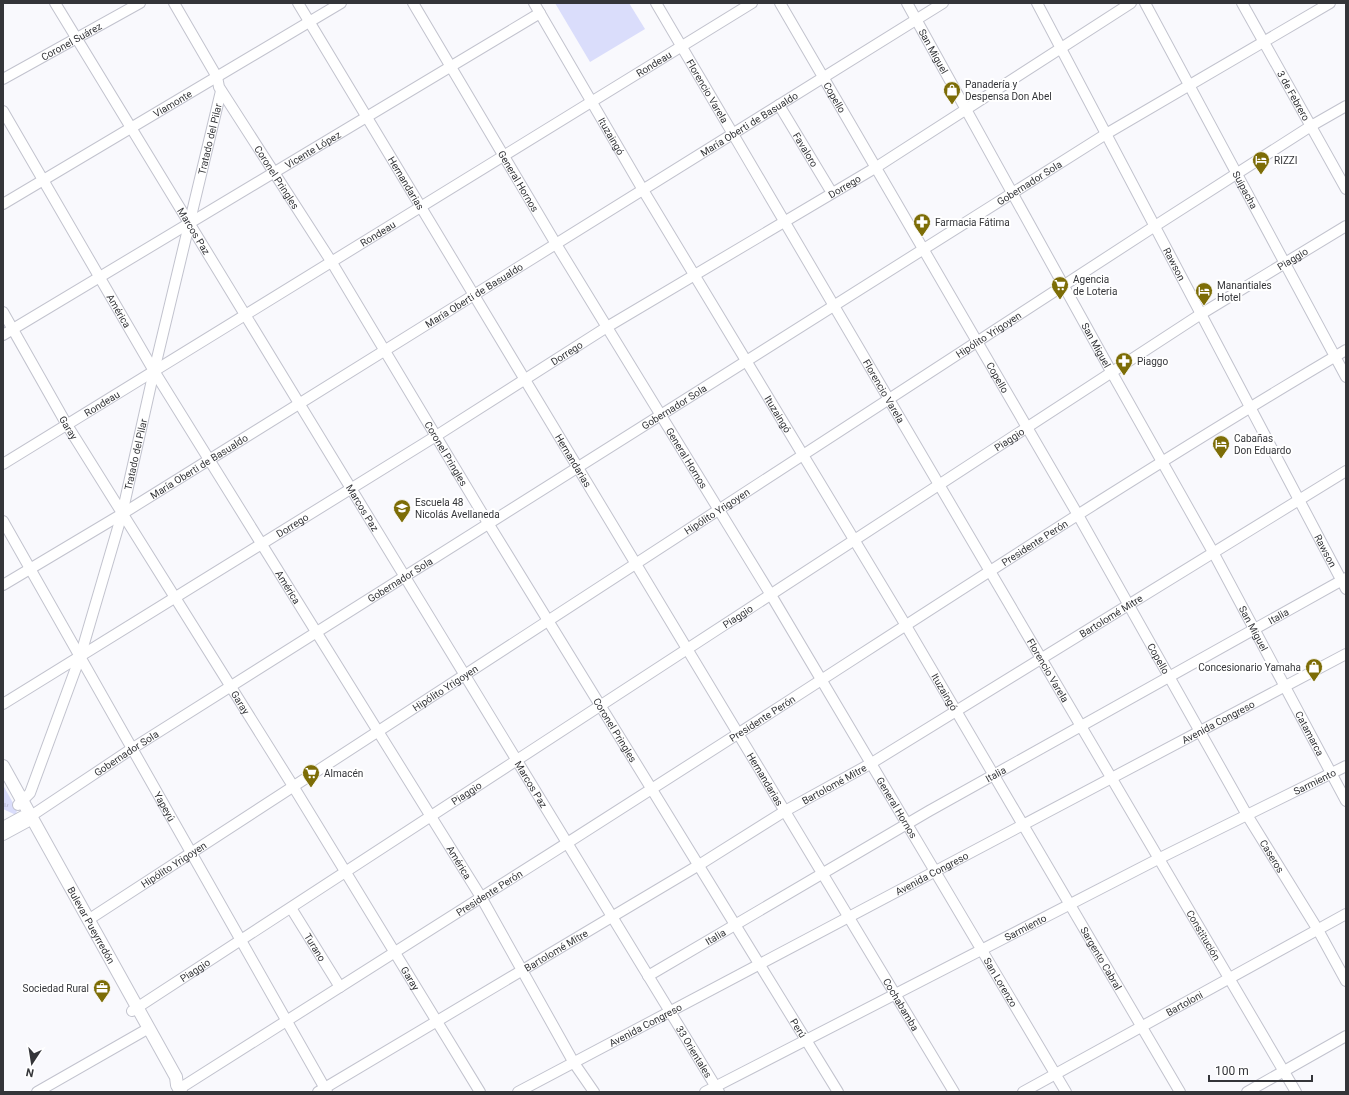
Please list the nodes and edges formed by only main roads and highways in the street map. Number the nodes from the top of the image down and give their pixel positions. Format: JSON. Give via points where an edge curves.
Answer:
{"nodes":[{"id":1,"x":3,"y":766,"type":"edge"},
{"id":2,"x":3,"y":779,"type":"edge"},
{"id":3,"x":24,"y":812,"type":"junction"},
{"id":4,"x":134,"y":1009,"type":"junction"},
{"id":5,"x":179,"y":1089,"type":"edge"}],
"edges":[{"from":1,"to":3,"type":"main road","name":"Bulevar Pueyrredón"},
{"from":2,"to":3,"type":"main road","name":"Bulevar Pueyrredón"},
{"from":3,"to":4,"type":"main road","name":"Bulevar Pueyrredón"},
{"from":3,"to":4,"type":"main road","name":"Bulevar Pueyrredón","via":[[88,920]]},
{"from":4,"to":5,"type":"main road","name":"Bulevar Pueyrredón","via":[[176,1077]]}]}
